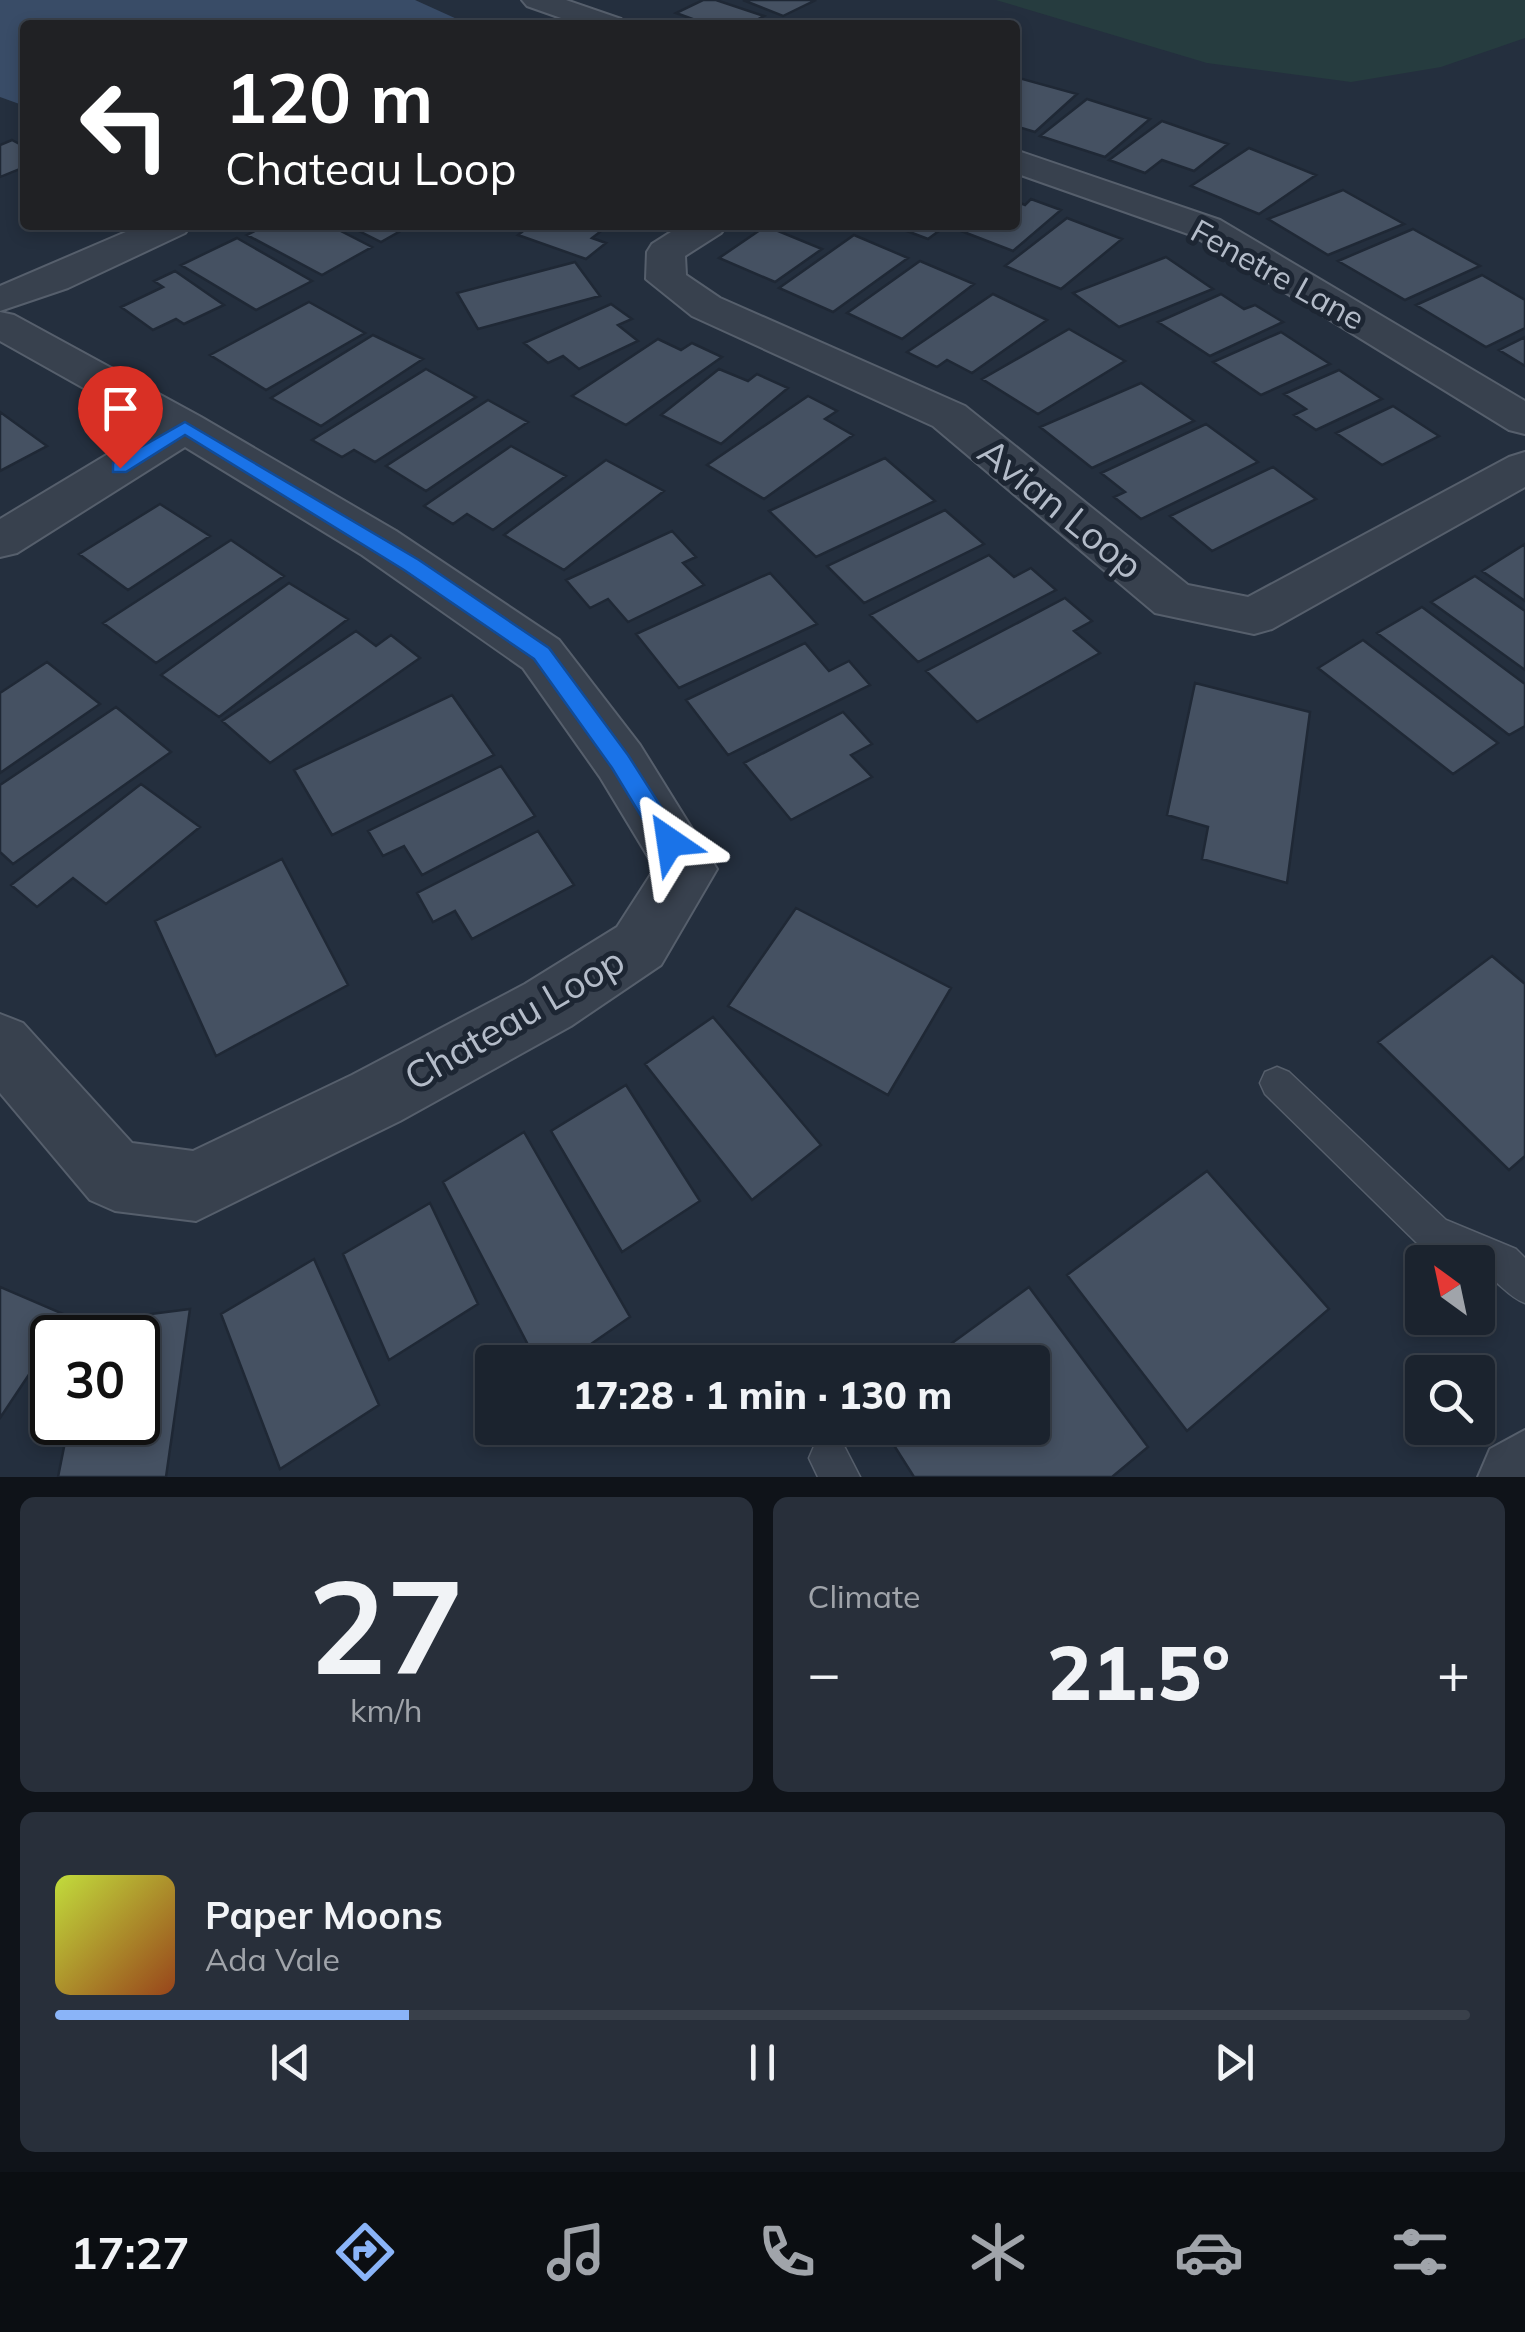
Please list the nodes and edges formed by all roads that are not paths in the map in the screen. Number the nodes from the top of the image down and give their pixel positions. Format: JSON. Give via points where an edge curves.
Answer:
{"nodes":[{"id":1,"x":537,"y":0,"type":"edge"},
{"id":2,"x":632,"y":0,"type":"edge"},
{"id":3,"x":586,"y":20,"type":"edge"},
{"id":4,"x":598,"y":20,"type":"edge"},
{"id":5,"x":1020,"y":164,"type":"edge"},
{"id":6,"x":161,"y":230,"type":"edge"},
{"id":7,"x":700,"y":230,"type":"edge"},
{"id":8,"x":0,"y":299,"type":"edge"},
{"id":9,"x":0,"y":324,"type":"edge"},
{"id":10,"x":1525,"y":420,"type":"edge"},
{"id":11,"x":185,"y":427,"type":"junction"},
{"id":12,"x":1525,"y":467,"type":"edge"},
{"id":13,"x":0,"y":541,"type":"edge"},
{"id":14,"x":0,"y":1044,"type":"edge"},
{"id":15,"x":1277,"y":1082,"type":"dead end"},
{"id":16,"x":1525,"y":1285,"type":"edge"},
{"id":17,"x":1525,"y":1470,"type":"edge"},
{"id":18,"x":1518,"y":1477,"type":"edge"}],
"edges":[{"from":1,"to":3,"type":"street"},
{"from":2,"to":4,"type":"street"},
{"from":5,"to":10,"type":"street","name":"Fenetre Lane","via":[[1207,228]]},
{"from":6,"to":8,"type":"street"},
{"from":7,"to":12,"type":"street","name":"Avian Loop","via":[[666,252],[666,279],[706,308],[949,416],[1172,600],[1254,616]]},
{"from":9,"to":11,"type":"street","name":"Chateau Loop"},
{"from":11,"to":13,"type":"street"},
{"from":11,"to":14,"type":"street","name":"Chateau Loop","via":[[379,543],[541,654],[620,761],[687,869],[639,946],[548,1005],[196,1186],[114,1176]]},
{"from":15,"to":16,"type":"lane","via":[[1433,1234],[1503,1262]]},
{"from":17,"to":18,"type":"street"}]}
